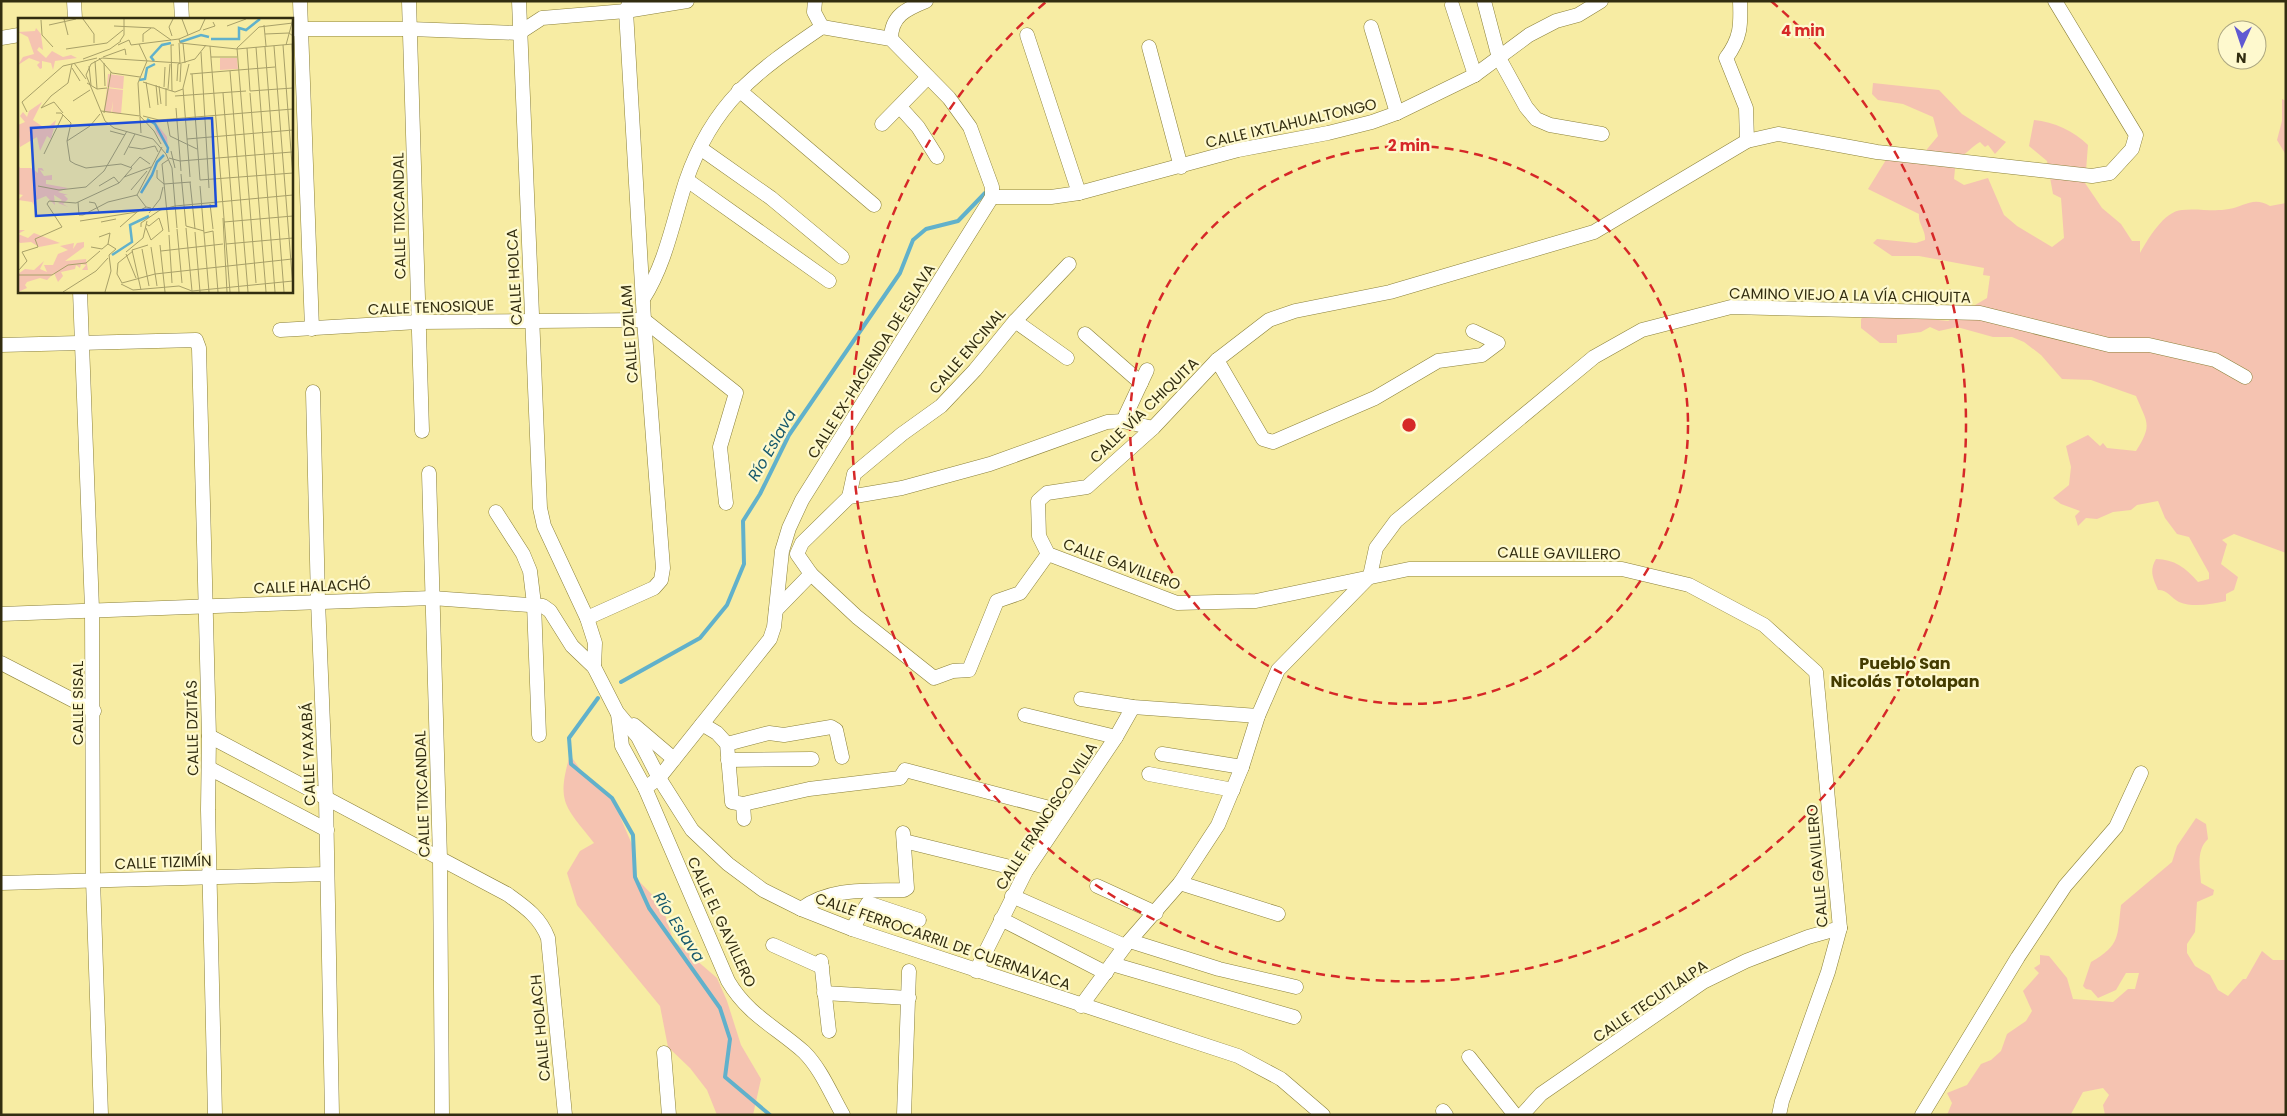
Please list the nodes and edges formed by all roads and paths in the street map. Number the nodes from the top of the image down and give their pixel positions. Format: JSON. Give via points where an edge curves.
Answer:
{"nodes":[{"id":1,"x":74,"y":1,"type":"edge"},
{"id":2,"x":181,"y":1,"type":"edge"},
{"id":3,"x":300,"y":1,"type":"edge"},
{"id":4,"x":409,"y":1,"type":"edge"},
{"id":5,"x":519,"y":1,"type":"edge"},
{"id":6,"x":687,"y":1,"type":"edge"},
{"id":7,"x":815,"y":1,"type":"edge"},
{"id":8,"x":926,"y":1,"type":"edge"},
{"id":9,"x":1484,"y":1,"type":"edge"},
{"id":10,"x":1601,"y":1,"type":"edge"},
{"id":11,"x":1740,"y":1,"type":"edge"},
{"id":12,"x":2055,"y":1,"type":"edge"},
{"id":13,"x":1452,"y":5,"type":"dead end"},
{"id":14,"x":628,"y":6,"type":"edge"},
{"id":15,"x":75,"y":18,"type":"edge"},
{"id":16,"x":182,"y":18,"type":"edge"},
{"id":17,"x":822,"y":27,"type":"junction"},
{"id":18,"x":1371,"y":27,"type":"dead end"},
{"id":19,"x":296,"y":29,"type":"edge"},
{"id":20,"x":410,"y":29,"type":"junction"},
{"id":21,"x":519,"y":33,"type":"junction"},
{"id":22,"x":18,"y":35,"type":"edge"},
{"id":23,"x":1027,"y":35,"type":"dead end"},
{"id":24,"x":1,"y":38,"type":"edge"},
{"id":25,"x":891,"y":39,"type":"junction"},
{"id":26,"x":1150,"y":47,"type":"dead end"},
{"id":27,"x":1499,"y":58,"type":"junction"},
{"id":28,"x":1475,"y":75,"type":"junction"},
{"id":29,"x":928,"y":76,"type":"junction"},
{"id":30,"x":739,"y":90,"type":"junction"},
{"id":31,"x":900,"y":107,"type":"junction"},
{"id":32,"x":1397,"y":113,"type":"junction"},
{"id":33,"x":882,"y":124,"type":"dead end"},
{"id":34,"x":1602,"y":134,"type":"dead end"},
{"id":35,"x":1747,"y":141,"type":"junction"},
{"id":36,"x":700,"y":148,"type":"junction"},
{"id":37,"x":937,"y":157,"type":"dead end"},
{"id":38,"x":1180,"y":167,"type":"junction"},
{"id":39,"x":687,"y":180,"type":"junction"},
{"id":40,"x":1079,"y":193,"type":"junction"},
{"id":41,"x":992,"y":197,"type":"junction"},
{"id":42,"x":874,"y":205,"type":"dead end"},
{"id":43,"x":842,"y":257,"type":"dead end"},
{"id":44,"x":1069,"y":264,"type":"dead end"},
{"id":45,"x":829,"y":281,"type":"dead end"},
{"id":46,"x":80,"y":292,"type":"edge"},
{"id":47,"x":643,"y":298,"type":"junction"},
{"id":48,"x":532,"y":320,"type":"junction"},
{"id":49,"x":644,"y":320,"type":"junction"},
{"id":50,"x":1015,"y":321,"type":"junction"},
{"id":51,"x":418,"y":322,"type":"junction"},
{"id":52,"x":312,"y":329,"type":"junction"},
{"id":53,"x":280,"y":330,"type":"dead end"},
{"id":54,"x":1473,"y":331,"type":"dead end"},
{"id":55,"x":1085,"y":334,"type":"dead end"},
{"id":56,"x":82,"y":343,"type":"junction"},
{"id":57,"x":1,"y":345,"type":"edge"},
{"id":58,"x":1067,"y":358,"type":"dead end"},
{"id":59,"x":1217,"y":360,"type":"junction"},
{"id":60,"x":2244,"y":378,"type":"dead end"},
{"id":61,"x":313,"y":392,"type":"dead end"},
{"id":62,"x":1123,"y":421,"type":"junction"},
{"id":63,"x":1153,"y":428,"type":"junction"},
{"id":64,"x":422,"y":431,"type":"dead end"},
{"id":65,"x":429,"y":473,"type":"dead end"},
{"id":66,"x":1047,"y":493,"type":"joint"},
{"id":67,"x":849,"y":497,"type":"junction"},
{"id":68,"x":726,"y":503,"type":"dead end"},
{"id":69,"x":496,"y":512,"type":"dead end"},
{"id":70,"x":1048,"y":554,"type":"junction"},
{"id":71,"x":811,"y":574,"type":"junction"},
{"id":72,"x":1370,"y":576,"type":"junction"},
{"id":73,"x":432,"y":598,"type":"junction"},
{"id":74,"x":318,"y":601,"type":"junction"},
{"id":75,"x":534,"y":604,"type":"junction"},
{"id":76,"x":204,"y":607,"type":"junction"},
{"id":77,"x":92,"y":609,"type":"junction"},
{"id":78,"x":776,"y":610,"type":"junction"},
{"id":79,"x":1,"y":614,"type":"edge"},
{"id":80,"x":587,"y":618,"type":"junction"},
{"id":81,"x":1,"y":663,"type":"edge"},
{"id":82,"x":594,"y":667,"type":"junction"},
{"id":83,"x":1081,"y":698,"type":"dead end"},
{"id":84,"x":1133,"y":707,"type":"junction"},
{"id":85,"x":94,"y":711,"type":"junction"},
{"id":86,"x":618,"y":712,"type":"junction"},
{"id":87,"x":1025,"y":714,"type":"dead end"},
{"id":88,"x":1258,"y":716,"type":"junction"},
{"id":89,"x":702,"y":724,"type":"junction"},
{"id":90,"x":539,"y":735,"type":"dead end"},
{"id":91,"x":209,"y":736,"type":"junction"},
{"id":92,"x":1116,"y":738,"type":"junction"},
{"id":93,"x":727,"y":744,"type":"junction"},
{"id":94,"x":1162,"y":754,"type":"dead end"},
{"id":95,"x":842,"y":757,"type":"dead end"},
{"id":96,"x":674,"y":759,"type":"junction"},
{"id":97,"x":812,"y":759,"type":"dead end"},
{"id":98,"x":728,"y":760,"type":"junction"},
{"id":99,"x":1242,"y":767,"type":"junction"},
{"id":100,"x":209,"y":768,"type":"junction"},
{"id":101,"x":2141,"y":773,"type":"dead end"},
{"id":102,"x":1149,"y":774,"type":"dead end"},
{"id":103,"x":659,"y":778,"type":"junction"},
{"id":104,"x":645,"y":788,"type":"junction"},
{"id":105,"x":1233,"y":790,"type":"junction"},
{"id":106,"x":326,"y":800,"type":"junction"},
{"id":107,"x":743,"y":804,"type":"junction"},
{"id":108,"x":1065,"y":812,"type":"junction"},
{"id":109,"x":744,"y":819,"type":"dead end"},
{"id":110,"x":327,"y":830,"type":"junction"},
{"id":111,"x":440,"y":859,"type":"junction"},
{"id":112,"x":1026,"y":870,"type":"junction"},
{"id":113,"x":326,"y":874,"type":"junction"},
{"id":114,"x":210,"y":877,"type":"junction"},
{"id":115,"x":93,"y":880,"type":"junction"},
{"id":116,"x":1,"y":883,"type":"edge"},
{"id":117,"x":1180,"y":883,"type":"junction"},
{"id":118,"x":1097,"y":886,"type":"dead end"},
{"id":119,"x":1012,"y":896,"type":"junction"},
{"id":120,"x":801,"y":909,"type":"junction"},
{"id":121,"x":1156,"y":913,"type":"junction"},
{"id":122,"x":1278,"y":914,"type":"dead end"},
{"id":123,"x":1002,"y":919,"type":"junction"},
{"id":124,"x":919,"y":920,"type":"dead end"},
{"id":125,"x":852,"y":928,"type":"junction"},
{"id":126,"x":1840,"y":928,"type":"junction"},
{"id":127,"x":1128,"y":944,"type":"junction"},
{"id":128,"x":774,"y":945,"type":"dead end"},
{"id":129,"x":1109,"y":968,"type":"junction"},
{"id":130,"x":909,"y":971,"type":"dead end"},
{"id":131,"x":976,"y":971,"type":"junction"},
{"id":132,"x":1296,"y":987,"type":"dead end"},
{"id":133,"x":824,"y":994,"type":"junction"},
{"id":134,"x":909,"y":998,"type":"junction"},
{"id":135,"x":1081,"y":1006,"type":"junction"},
{"id":136,"x":1294,"y":1016,"type":"dead end"},
{"id":137,"x":829,"y":1031,"type":"dead end"},
{"id":138,"x":664,"y":1053,"type":"dead end"},
{"id":139,"x":1469,"y":1057,"type":"dead end"},
{"id":140,"x":101,"y":1115,"type":"edge"},
{"id":141,"x":215,"y":1115,"type":"edge"},
{"id":142,"x":332,"y":1115,"type":"edge"},
{"id":143,"x":442,"y":1115,"type":"edge"},
{"id":144,"x":565,"y":1115,"type":"edge"},
{"id":145,"x":669,"y":1115,"type":"edge"},
{"id":146,"x":843,"y":1115,"type":"edge"},
{"id":147,"x":904,"y":1115,"type":"edge"},
{"id":148,"x":1323,"y":1115,"type":"edge"},
{"id":149,"x":1514,"y":1115,"type":"edge"},
{"id":150,"x":1522,"y":1115,"type":"edge"},
{"id":151,"x":1779,"y":1115,"type":"edge"},
{"id":152,"x":1922,"y":1115,"type":"edge"}],
"edges":[{"from":1,"to":15,"type":"street"},
{"from":2,"to":16,"type":"street"},
{"from":3,"to":19,"type":"street"},
{"from":4,"to":20,"type":"street","name":"CALLE TIXCANDAL"},
{"from":5,"to":21,"type":"street","name":"CALLE HOLCA"},
{"from":6,"to":14,"type":"street"},
{"from":7,"to":17,"type":"street","via":[[814,12]]},
{"from":8,"to":25,"type":"street","via":[[897,17],[891,29]]},
{"from":9,"to":27,"type":"street"},
{"from":10,"to":27,"type":"street","name":"CALLE IXTLAHUALTONGO","via":[[1578,15],[1529,34]]},
{"from":11,"to":35,"type":"street","via":[[1738,43],[1726,58],[1746,108]]},
{"from":12,"to":35,"type":"street","via":[[2136,135],[2132,149],[2110,173],[2092,176],[1877,152],[1778,134]]},
{"from":13,"to":28,"type":"street"},
{"from":14,"to":21,"type":"street","via":[[542,18]]},
{"from":14,"to":47,"type":"street","name":"CALLE DZILAM"},
{"from":17,"to":25,"type":"street"},
{"from":17,"to":30,"type":"street","via":[[774,60]]},
{"from":18,"to":32,"type":"street"},
{"from":19,"to":20,"type":"street"},
{"from":19,"to":52,"type":"street"},
{"from":20,"to":21,"type":"street"},
{"from":20,"to":51,"type":"street","name":"CALLE TIXCANDAL"},
{"from":21,"to":48,"type":"street","name":"CALLE HOLCA"},
{"from":22,"to":24,"type":"street"},
{"from":23,"to":40,"type":"street"},
{"from":25,"to":29,"type":"street"},
{"from":26,"to":38,"type":"street"},
{"from":27,"to":28,"type":"street","name":"CALLE IXTLAHUALTONGO"},
{"from":27,"to":34,"type":"street","via":[[1536,119]]},
{"from":28,"to":32,"type":"street","name":"CALLE IXTLAHUALTONGO"},
{"from":29,"to":31,"type":"street"},
{"from":29,"to":41,"type":"street","via":[[970,127],[992,187]]},
{"from":30,"to":36,"type":"street","via":[[708,129]]},
{"from":30,"to":42,"type":"street"},
{"from":31,"to":33,"type":"street"},
{"from":31,"to":37,"type":"street","via":[[918,127]]},
{"from":32,"to":38,"type":"street","name":"CALLE IXTLAHUALTONGO","via":[[1351,128],[1238,150]]},
{"from":35,"to":59,"type":"street","via":[[1594,232],[1390,292],[1295,311],[1269,320]]},
{"from":36,"to":39,"type":"street"},
{"from":36,"to":43,"type":"street","via":[[771,198]]},
{"from":38,"to":40,"type":"street","name":"CALLE IXTLAHUALTONGO"},
{"from":39,"to":45,"type":"street"},
{"from":39,"to":47,"type":"street","via":[[663,261]]},
{"from":40,"to":41,"type":"street","name":"CALLE IXTLAHUALTONGO","via":[[1051,197]]},
{"from":41,"to":78,"type":"street","name":"CALLE EX-HACIENDA DE ESLAVA","via":[[802,500],[782,551]]},
{"from":44,"to":50,"type":"street","name":"CALLE ENCINAL"},
{"from":46,"to":56,"type":"street","name":"CALLE SISAL"},
{"from":47,"to":49,"type":"street","name":"CALLE DZILAM"},
{"from":48,"to":49,"type":"street","name":"CALLE TENOSIQUE"},
{"from":48,"to":51,"type":"street","name":"CALLE TENOSIQUE"},
{"from":48,"to":80,"type":"street","name":"CALLE HOLCA","via":[[540,508],[544,526]]},
{"from":49,"to":68,"type":"street","via":[[736,393],[720,447]]},
{"from":49,"to":80,"type":"street","name":"CALLE DZILAM","via":[[663,568],[661,580],[643,594]]},
{"from":50,"to":58,"type":"street"},
{"from":50,"to":67,"type":"street","name":"CALLE ENCINAL","via":[[941,406],[854,474]]},
{"from":51,"to":52,"type":"street","name":"CALLE TENOSIQUE"},
{"from":51,"to":64,"type":"street","name":"CALLE TIXCANDAL"},
{"from":52,"to":53,"type":"street","name":"CALLE TENOSIQUE"},
{"from":54,"to":59,"type":"street","name":"CALLE VÍA CHIQUITA","via":[[1498,343],[1482,355],[1438,361],[1376,398],[1273,442],[1263,439]]},
{"from":55,"to":62,"type":"street","via":[[1144,377]]},
{"from":56,"to":57,"type":"street"},
{"from":56,"to":76,"type":"street","name":"CALLE DZITÁS","via":[[196,340],[199,353]]},
{"from":56,"to":77,"type":"street","name":"CALLE SISAL"},
{"from":59,"to":63,"type":"street","name":"CALLE VÍA CHIQUITA"},
{"from":60,"to":72,"type":"street","name":"CAMINO VIEJO A LA VÍA CHIQUITA","via":[[2215,360],[2148,345],[2109,346],[1980,313],[1731,307],[1642,330],[1594,357],[1396,521],[1376,548]]},
{"from":61,"to":74,"type":"street","name":"CALLE YAXABÁ"},
{"from":62,"to":63,"type":"street"},
{"from":62,"to":67,"type":"street","via":[[1108,422],[990,464],[902,488]]},
{"from":63,"to":66,"type":"street","name":"CALLE VÍA CHIQUITA","via":[[1087,487]]},
{"from":65,"to":73,"type":"street","name":"CALLE TIXCANDAL"},
{"from":66,"to":70,"type":"street","name":"CALLE GAVILLERO","via":[[1038,501],[1039,536]]},
{"from":67,"to":71,"type":"street","via":[[798,548],[799,560]]},
{"from":69,"to":75,"type":"street","via":[[523,554],[530,571]]},
{"from":70,"to":71,"type":"street","via":[[1020,593],[997,601],[970,670],[952,671],[934,678],[857,617]]},
{"from":70,"to":72,"type":"street","name":"CALLE GAVILLERO","via":[[1177,603],[1256,601]]},
{"from":71,"to":78,"type":"street"},
{"from":72,"to":88,"type":"street","via":[[1278,670]]},
{"from":72,"to":126,"type":"street","name":"CALLE GAVILLERO","via":[[1409,568],[1622,569],[1688,585],[1764,625],[1816,672]]},
{"from":73,"to":74,"type":"street","name":"CALLE HALACHÓ"},
{"from":73,"to":75,"type":"street","name":"CALLE HALACHÓ"},
{"from":73,"to":111,"type":"street","name":"CALLE TIXCANDAL"},
{"from":74,"to":76,"type":"street","name":"CALLE HALACHÓ"},
{"from":74,"to":106,"type":"street","name":"CALLE YAXABÁ"},
{"from":75,"to":82,"type":"street","via":[[550,611],[572,646]]},
{"from":75,"to":90,"type":"street"},
{"from":76,"to":77,"type":"street","name":"CALLE HALACHÓ"},
{"from":76,"to":91,"type":"street","name":"CALLE DZITÁS"},
{"from":77,"to":79,"type":"street","name":"CALLE HALACHÓ"},
{"from":77,"to":85,"type":"street","name":"CALLE SISAL"},
{"from":78,"to":89,"type":"street","name":"CALLE EX-HACIENDA DE ESLAVA","via":[[770,639]]},
{"from":80,"to":82,"type":"street","via":[[595,643]]},
{"from":81,"to":85,"type":"street"},
{"from":82,"to":86,"type":"street"},
{"from":83,"to":84,"type":"street"},
{"from":84,"to":88,"type":"street"},
{"from":84,"to":92,"type":"street","name":"CALLE FRANCISCO VILLA"},
{"from":85,"to":115,"type":"street","name":"CALLE SISAL"},
{"from":86,"to":96,"type":"street"},
{"from":86,"to":103,"type":"street","name":"CALLE FERROCARRIL DE CUERNAVACA","via":[[638,737]]},
{"from":86,"to":104,"type":"street","name":"CALLE EL GAVILLERO","via":[[622,746]]},
{"from":87,"to":92,"type":"street"},
{"from":88,"to":99,"type":"street"},
{"from":89,"to":93,"type":"street"},
{"from":89,"to":96,"type":"street","name":"CALLE EX-HACIENDA DE ESLAVA"},
{"from":91,"to":100,"type":"street","name":"CALLE DZITÁS"},
{"from":91,"to":106,"type":"street"},
{"from":92,"to":108,"type":"street","name":"CALLE FRANCISCO VILLA"},
{"from":93,"to":95,"type":"street","via":[[766,733],[784,735],[830,727],[836,730]]},
{"from":93,"to":98,"type":"street"},
{"from":94,"to":99,"type":"street"},
{"from":96,"to":103,"type":"street","name":"CALLE EX-HACIENDA DE ESLAVA"},
{"from":97,"to":98,"type":"street"},
{"from":98,"to":107,"type":"street","via":[[730,800]]},
{"from":99,"to":105,"type":"street"},
{"from":100,"to":110,"type":"street"},
{"from":100,"to":114,"type":"street","name":"CALLE DZITÁS"},
{"from":101,"to":152,"type":"street","via":[[2116,827],[2064,886]]},
{"from":102,"to":105,"type":"street"},
{"from":103,"to":104,"type":"street","name":"CALLE EX-HACIENDA DE ESLAVA"},
{"from":103,"to":120,"type":"street","name":"CALLE FERROCARRIL DE CUERNAVACA","via":[[692,830],[728,864],[763,890]]},
{"from":104,"to":146,"type":"street","name":"CALLE EL GAVILLERO","via":[[728,982],[750,1011],[804,1053],[819,1071]]},
{"from":105,"to":117,"type":"street","via":[[1218,825]]},
{"from":106,"to":110,"type":"street","name":"CALLE YAXABÁ"},
{"from":106,"to":111,"type":"street"},
{"from":107,"to":108,"type":"street","via":[[809,789],[900,778],[905,770]]},
{"from":107,"to":109,"type":"street"},
{"from":108,"to":112,"type":"street","name":"CALLE FRANCISCO VILLA"},
{"from":110,"to":113,"type":"street","name":"CALLE YAXABÁ"},
{"from":111,"to":143,"type":"street","name":"CALLE TIXCANDAL"},
{"from":111,"to":144,"type":"street","name":"CALLE HOLACH","via":[[507,894],[543,924],[548,938]]},
{"from":112,"to":119,"type":"street","name":"CALLE FRANCISCO VILLA"},
{"from":112,"to":120,"type":"street","via":[[903,837],[908,885],[904,890],[833,894],[815,899]]},
{"from":113,"to":114,"type":"street","name":"CALLE TIZIMÍN"},
{"from":113,"to":142,"type":"street","name":"CALLE YAXABÁ"},
{"from":114,"to":115,"type":"street","name":"CALLE TIZIMÍN"},
{"from":114,"to":141,"type":"street","name":"CALLE DZITÁS"},
{"from":115,"to":116,"type":"street","name":"CALLE TIZIMÍN"},
{"from":115,"to":140,"type":"street","name":"CALLE SISAL"},
{"from":117,"to":121,"type":"street"},
{"from":117,"to":122,"type":"street"},
{"from":118,"to":121,"type":"street"},
{"from":119,"to":123,"type":"street","name":"CALLE FRANCISCO VILLA"},
{"from":119,"to":127,"type":"street"},
{"from":120,"to":125,"type":"street","name":"CALLE FERROCARRIL DE CUERNAVACA"},
{"from":121,"to":127,"type":"street"},
{"from":123,"to":129,"type":"street"},
{"from":123,"to":131,"type":"street","name":"CALLE FRANCISCO VILLA"},
{"from":124,"to":125,"type":"street","via":[[868,903]]},
{"from":125,"to":131,"type":"street","name":"CALLE FERROCARRIL DE CUERNAVACA"},
{"from":126,"to":150,"type":"street","name":"CALLE TECUTLALPA","via":[[1808,937],[1703,982],[1541,1094]]},
{"from":126,"to":151,"type":"street","name":"CALLE GAVILLERO"},
{"from":127,"to":129,"type":"street"},
{"from":127,"to":132,"type":"street"},
{"from":128,"to":133,"type":"street","via":[[821,964]]},
{"from":129,"to":135,"type":"street"},
{"from":129,"to":136,"type":"street"},
{"from":130,"to":134,"type":"street"},
{"from":131,"to":135,"type":"street","name":"CALLE FERROCARRIL DE CUERNAVACA"},
{"from":133,"to":134,"type":"street"},
{"from":133,"to":137,"type":"street"},
{"from":134,"to":147,"type":"street"},
{"from":135,"to":148,"type":"street","name":"CALLE FERROCARRIL DE CUERNAVACA","via":[[1238,1056],[1262,1067],[1298,1092]]},
{"from":138,"to":145,"type":"street"},
{"from":139,"to":149,"type":"street"}]}
